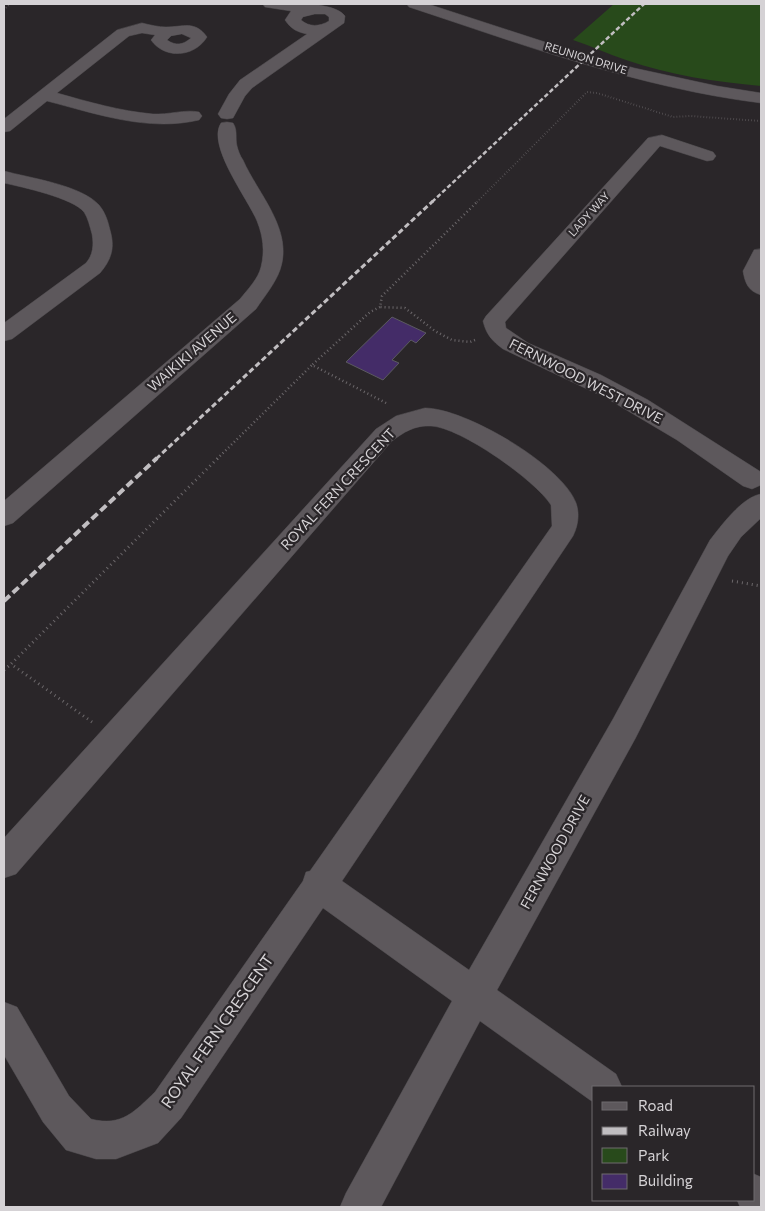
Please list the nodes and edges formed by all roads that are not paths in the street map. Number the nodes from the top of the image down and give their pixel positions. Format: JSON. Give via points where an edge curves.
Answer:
{"nodes":[{"id":1,"x":269,"y":4,"type":"edge"},
{"id":2,"x":414,"y":4,"type":"edge"},
{"id":3,"x":308,"y":9,"type":"junction"},
{"id":4,"x":296,"y":23,"type":"junction"},
{"id":5,"x":326,"y":28,"type":"junction"},
{"id":6,"x":166,"y":32,"type":"dead end"},
{"id":7,"x":283,"y":54,"type":"junction"},
{"id":8,"x":240,"y":83,"type":"junction"},
{"id":9,"x":44,"y":95,"type":"junction"},
{"id":10,"x":761,"y":98,"type":"edge"},
{"id":11,"x":202,"y":118,"type":"junction"},
{"id":12,"x":4,"y":127,"type":"edge"},
{"id":13,"x":227,"y":129,"type":"junction"},
{"id":14,"x":707,"y":156,"type":"dead end"},
{"id":15,"x":4,"y":177,"type":"edge"},
{"id":16,"x":761,"y":255,"type":"edge"},
{"id":17,"x":761,"y":288,"type":"edge"},
{"id":18,"x":496,"y":331,"type":"joint"},
{"id":19,"x":4,"y":334,"type":"edge"},
{"id":20,"x":759,"y":491,"type":"edge"},
{"id":21,"x":4,"y":516,"type":"edge"},
{"id":22,"x":4,"y":862,"type":"edge"},
{"id":23,"x":318,"y":884,"type":"junction"},
{"id":24,"x":474,"y":996,"type":"junction"},
{"id":25,"x":4,"y":1020,"type":"edge"},
{"id":26,"x":602,"y":1086,"type":"edge"},
{"id":27,"x":360,"y":1207,"type":"edge"}],
"edges":[{"from":1,"to":3,"type":"street"},
{"from":1,"to":4,"type":"street"},
{"from":2,"to":10,"type":"street","name":"REUNION DRIVE","via":[[651,78]]},
{"from":3,"to":4,"type":"street","via":[[297,14]]},
{"from":3,"to":5,"type":"street","via":[[329,10],[337,16],[336,23]]},
{"from":4,"to":5,"type":"street","via":[[312,30]]},
{"from":4,"to":7,"type":"street","via":[[295,38]]},
{"from":5,"to":7,"type":"street"},
{"from":6,"to":9,"type":"street","via":[[142,28],[123,33]]},
{"from":7,"to":8,"type":"street"},
{"from":8,"to":11,"type":"street"},
{"from":8,"to":13,"type":"street"},
{"from":9,"to":11,"type":"street","via":[[145,119]]},
{"from":9,"to":12,"type":"street"},
{"from":11,"to":13,"type":"street","name":"WAIKIKI AVENUE"},
{"from":11,"to":13,"type":"street","via":[[216,111]]},
{"from":13,"to":21,"type":"street","name":"WAIKIKI AVENUE","via":[[272,232],[271,268],[261,287],[248,304]]},
{"from":14,"to":18,"type":"street","name":"LADY WAY","via":[[662,140],[654,142],[498,316],[494,321]]},
{"from":15,"to":19,"type":"street","via":[[88,204],[96,216],[104,250],[93,268]]},
{"from":16,"to":17,"type":"street","via":[[753,271],[755,282]]},
{"from":18,"to":20,"type":"street","name":"FERNWOOD WEST DRIVE","via":[[506,341],[639,404],[672,424]]},
{"from":20,"to":24,"type":"street","name":"FERNWOOD DRIVE","via":[[719,548],[624,729]]},
{"from":22,"to":23,"type":"street","name":"ROYAL FERN CRESCENT","via":[[384,435],[412,418],[441,418],[510,455],[551,485],[563,502],[564,529]]},
{"from":23,"to":24,"type":"street"},
{"from":23,"to":25,"type":"street","name":"ROYAL FERN CRESCENT","via":[[168,1106],[144,1129],[116,1140],[80,1136],[56,1109]]},
{"from":24,"to":26,"type":"street"},
{"from":24,"to":27,"type":"street","name":"FERNWOOD DRIVE"}]}
